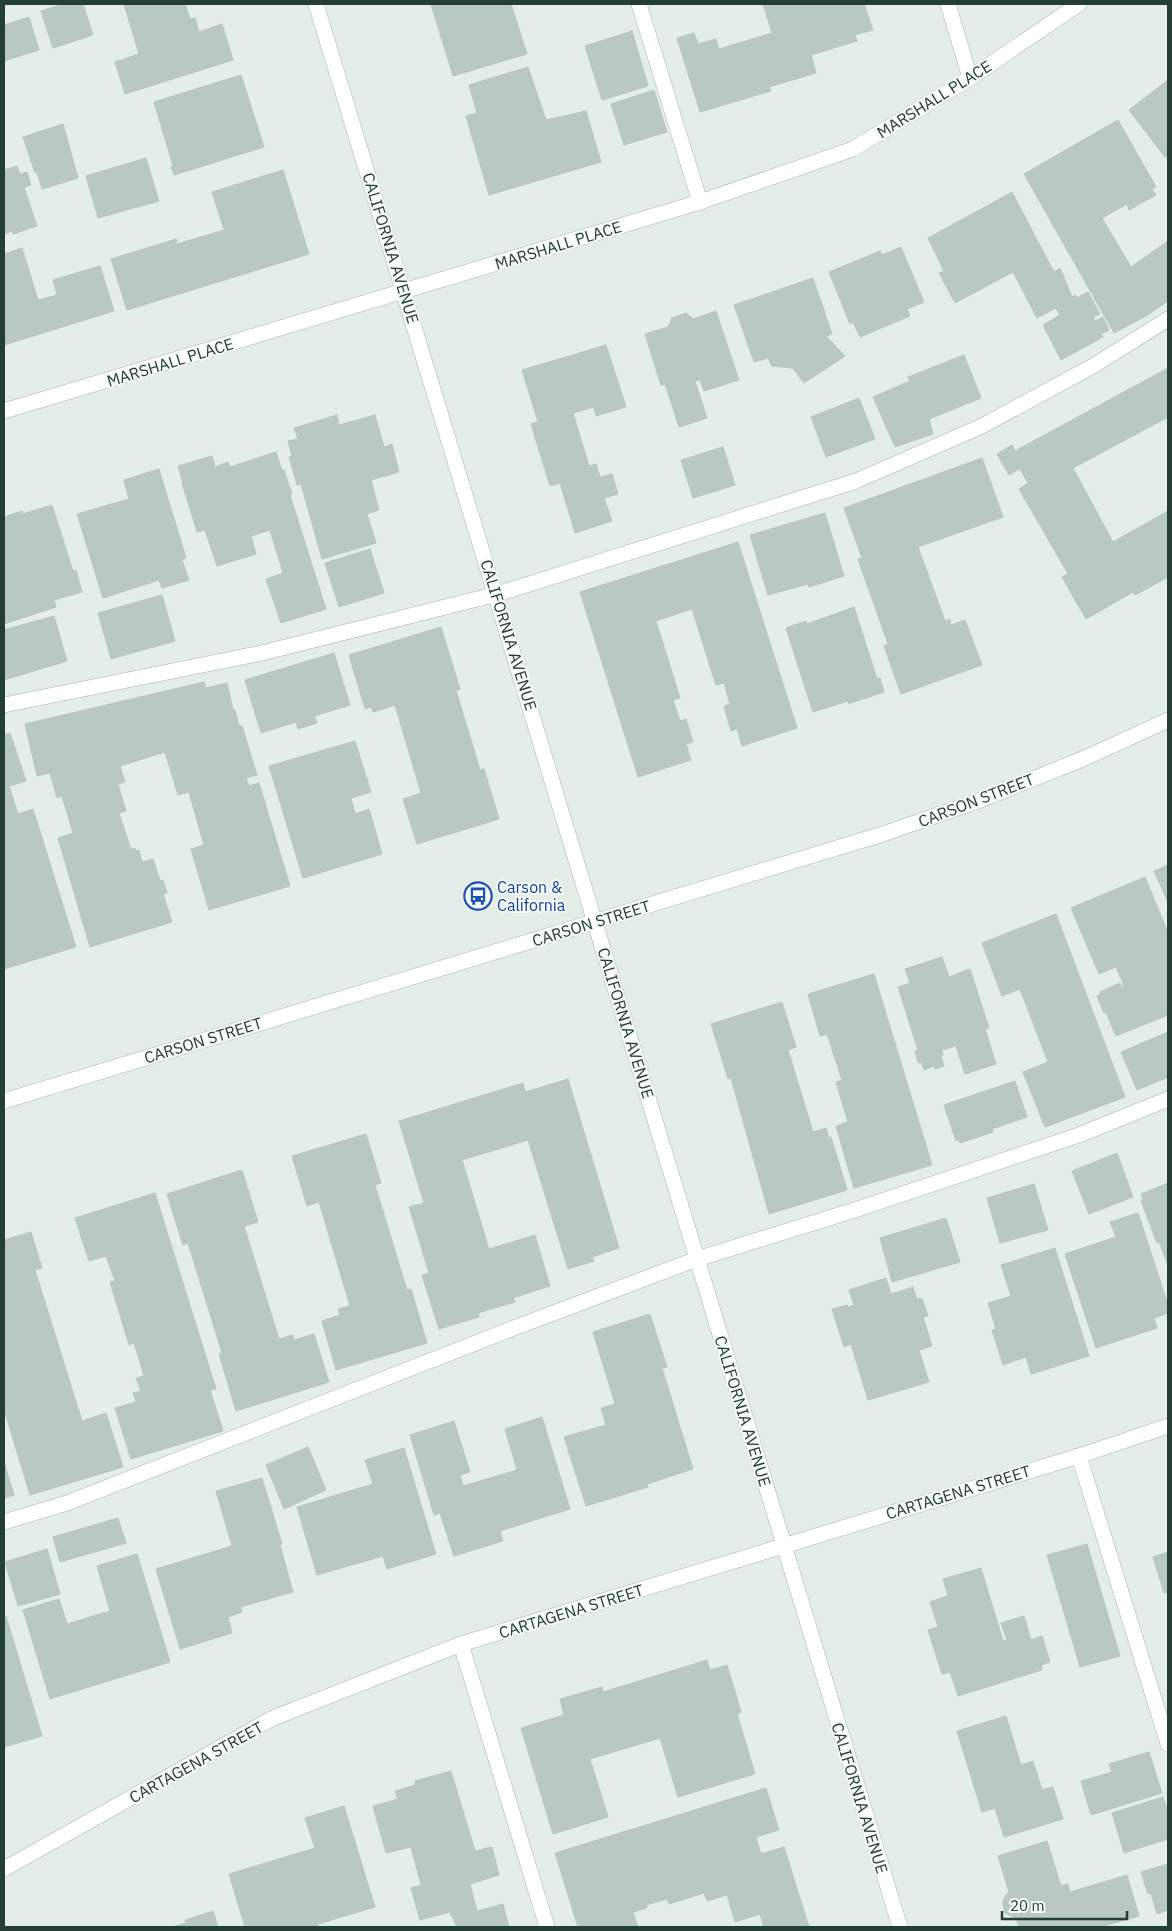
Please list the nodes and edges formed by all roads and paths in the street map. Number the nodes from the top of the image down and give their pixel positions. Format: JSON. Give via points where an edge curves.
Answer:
{"nodes":[{"id":1,"x":316,"y":4,"type":"edge"},
{"id":2,"x":639,"y":4,"type":"edge"},
{"id":3,"x":948,"y":4,"type":"edge"},
{"id":4,"x":1079,"y":4,"type":"edge"},
{"id":5,"x":970,"y":78,"type":"junction"},
{"id":6,"x":700,"y":202,"type":"junction"},
{"id":7,"x":405,"y":292,"type":"junction"},
{"id":8,"x":1168,"y":319,"type":"edge"},
{"id":9,"x":4,"y":411,"type":"edge"},
{"id":10,"x":497,"y":594,"type":"junction"},
{"id":11,"x":4,"y":705,"type":"edge"},
{"id":12,"x":1168,"y":720,"type":"edge"},
{"id":13,"x":596,"y":921,"type":"junction"},
{"id":14,"x":1168,"y":1099,"type":"edge"},
{"id":15,"x":4,"y":1101,"type":"edge"},
{"id":16,"x":697,"y":1260,"type":"junction"},
{"id":17,"x":1168,"y":1426,"type":"edge"},
{"id":18,"x":1080,"y":1456,"type":"junction"},
{"id":19,"x":4,"y":1522,"type":"edge"},
{"id":20,"x":783,"y":1545,"type":"junction"},
{"id":21,"x":461,"y":1644,"type":"junction"},
{"id":22,"x":1168,"y":1744,"type":"edge"},
{"id":23,"x":4,"y":1869,"type":"edge"},
{"id":24,"x":547,"y":1927,"type":"edge"},
{"id":25,"x":900,"y":1927,"type":"edge"}],
"edges":[{"from":1,"to":7,"type":"street","name":"CALIFORNIA AVENUE"},
{"from":2,"to":6,"type":"street"},
{"from":3,"to":5,"type":"street"},
{"from":4,"to":5,"type":"street","name":"MARSHALL PLACE"},
{"from":5,"to":6,"type":"street","name":"MARSHALL PLACE","via":[[853,149]]},
{"from":6,"to":7,"type":"street","name":"MARSHALL PLACE"},
{"from":7,"to":9,"type":"street","name":"MARSHALL PLACE"},
{"from":7,"to":10,"type":"street","name":"CALIFORNIA AVENUE"},
{"from":8,"to":10,"type":"street","via":[[1093,366],[982,426],[856,481]]},
{"from":10,"to":11,"type":"street","via":[[262,653]]},
{"from":10,"to":13,"type":"street","name":"CALIFORNIA AVENUE"},
{"from":12,"to":13,"type":"street","name":"CARSON STREET","via":[[1085,758],[961,807],[883,834]]},
{"from":13,"to":15,"type":"street","name":"CARSON STREET"},
{"from":13,"to":16,"type":"street","name":"CALIFORNIA AVENUE"},
{"from":14,"to":16,"type":"street","via":[[1079,1135]]},
{"from":16,"to":19,"type":"street","via":[[518,1326],[67,1503]]},
{"from":16,"to":20,"type":"street","name":"CALIFORNIA AVENUE"},
{"from":17,"to":18,"type":"street","name":"CARTAGENA STREET"},
{"from":18,"to":20,"type":"street","name":"CARTAGENA STREET"},
{"from":18,"to":22,"type":"street"},
{"from":20,"to":21,"type":"street","name":"CARTAGENA STREET"},
{"from":20,"to":25,"type":"street","name":"CALIFORNIA AVENUE"},
{"from":21,"to":23,"type":"street","name":"CARTAGENA STREET","via":[[273,1718]]},
{"from":21,"to":24,"type":"street"}]}
